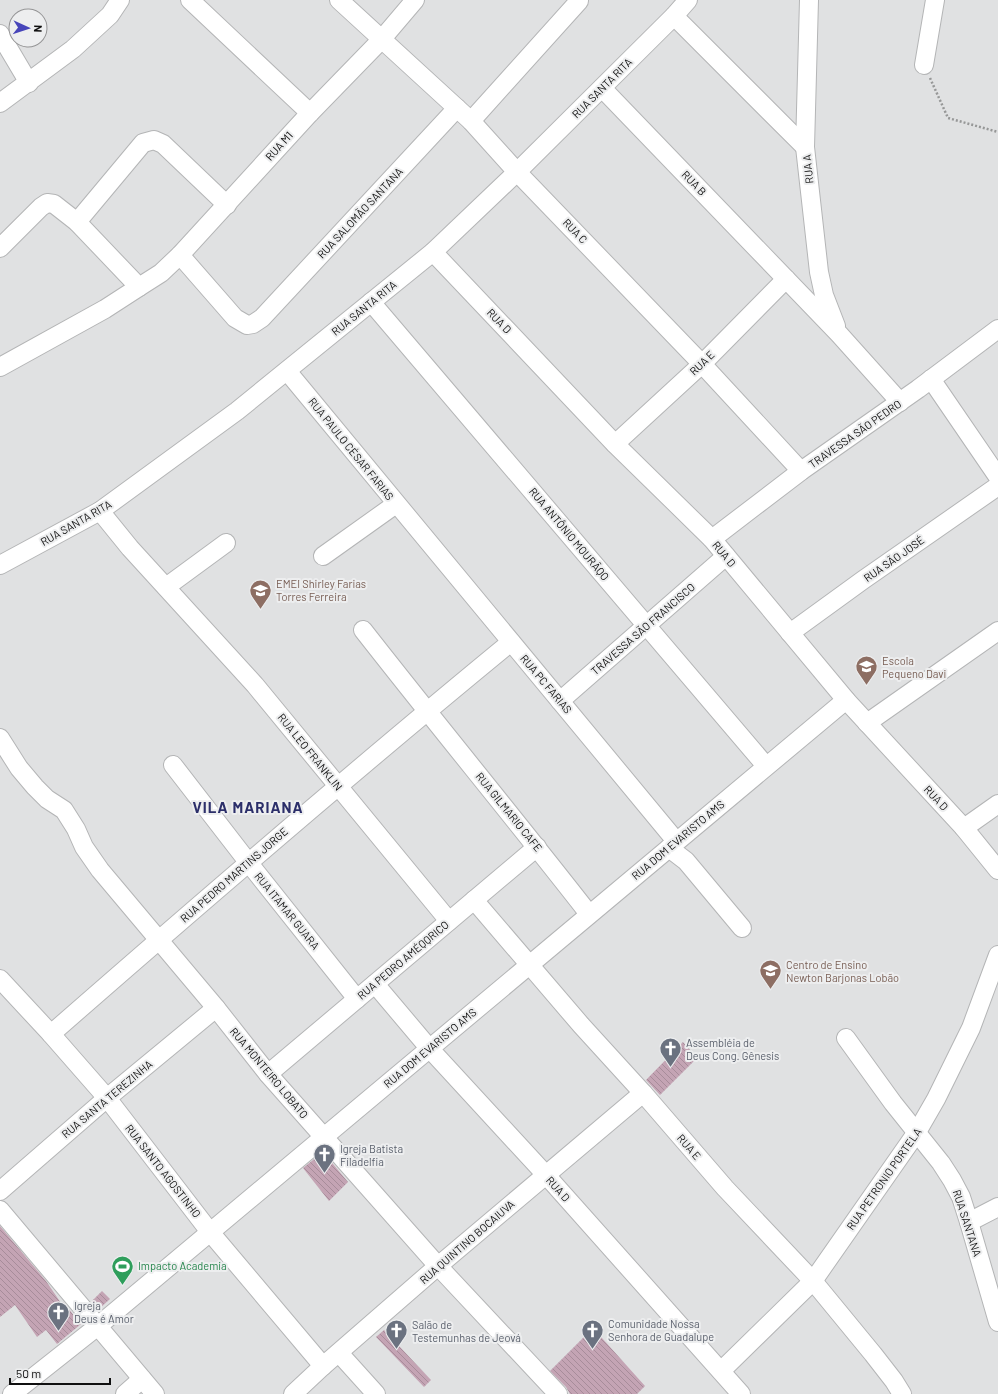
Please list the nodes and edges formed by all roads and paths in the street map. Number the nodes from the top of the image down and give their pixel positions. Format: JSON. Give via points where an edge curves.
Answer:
{"nodes":[{"id":1,"x":120,"y":0,"type":"edge"},
{"id":2,"x":190,"y":0,"type":"edge"},
{"id":3,"x":339,"y":0,"type":"edge"},
{"id":4,"x":415,"y":0,"type":"edge"},
{"id":5,"x":578,"y":0,"type":"edge"},
{"id":6,"x":688,"y":0,"type":"edge"},
{"id":7,"x":810,"y":0,"type":"edge"},
{"id":8,"x":935,"y":0,"type":"edge"},
{"id":9,"x":674,"y":16,"type":"junction"},
{"id":10,"x":0,"y":34,"type":"edge"},
{"id":11,"x":381,"y":40,"type":"junction"},
{"id":12,"x":924,"y":65,"type":"joint"},
{"id":13,"x":29,"y":83,"type":"junction"},
{"id":14,"x":602,"y":88,"type":"junction"},
{"id":15,"x":0,"y":103,"type":"edge"},
{"id":16,"x":457,"y":108,"type":"junction"},
{"id":17,"x":310,"y":113,"type":"junction"},
{"id":18,"x":471,"y":121,"type":"junction"},
{"id":19,"x":998,"y":132,"type":"edge"},
{"id":20,"x":805,"y":147,"type":"junction"},
{"id":21,"x":518,"y":172,"type":"junction"},
{"id":22,"x":227,"y":205,"type":"junction"},
{"id":23,"x":77,"y":222,"type":"junction"},
{"id":24,"x":0,"y":248,"type":"edge"},
{"id":25,"x":433,"y":252,"type":"junction"},
{"id":26,"x":180,"y":255,"type":"junction"},
{"id":27,"x":786,"y":279,"type":"junction"},
{"id":28,"x":139,"y":287,"type":"junction"},
{"id":29,"x":371,"y":302,"type":"junction"},
{"id":30,"x":998,"y":329,"type":"edge"},
{"id":31,"x":839,"y":334,"type":"junction"},
{"id":32,"x":702,"y":364,"type":"junction"},
{"id":33,"x":0,"y":367,"type":"edge"},
{"id":34,"x":287,"y":371,"type":"junction"},
{"id":35,"x":931,"y":379,"type":"junction"},
{"id":36,"x":900,"y":402,"type":"junction"},
{"id":37,"x":615,"y":444,"type":"junction"},
{"id":38,"x":801,"y":471,"type":"junction"},
{"id":39,"x":998,"y":477,"type":"edge"},
{"id":40,"x":998,"y":486,"type":"edge"},
{"id":41,"x":396,"y":504,"type":"junction"},
{"id":42,"x":100,"y":511,"type":"junction"},
{"id":43,"x":416,"y":527,"type":"joint"},
{"id":44,"x":712,"y":539,"type":"junction"},
{"id":45,"x":226,"y":543,"type":"dead end"},
{"id":46,"x":323,"y":556,"type":"dead end"},
{"id":47,"x":726,"y":556,"type":"junction"},
{"id":48,"x":0,"y":565,"type":"edge"},
{"id":49,"x":166,"y":587,"type":"junction"},
{"id":50,"x":647,"y":626,"type":"junction"},
{"id":51,"x":363,"y":630,"type":"dead end"},
{"id":52,"x":998,"y":631,"type":"edge"},
{"id":53,"x":790,"y":633,"type":"junction"},
{"id":54,"x":511,"y":642,"type":"junction"},
{"id":55,"x":846,"y":700,"type":"junction"},
{"id":56,"x":560,"y":701,"type":"junction"},
{"id":57,"x":426,"y":711,"type":"junction"},
{"id":58,"x":867,"y":723,"type":"junction"},
{"id":59,"x":0,"y":738,"type":"edge"},
{"id":60,"x":173,"y":765,"type":"dead end"},
{"id":61,"x":766,"y":766,"type":"junction"},
{"id":62,"x":338,"y":787,"type":"junction"},
{"id":63,"x":998,"y":804,"type":"edge"},
{"id":64,"x":964,"y":828,"type":"junction"},
{"id":65,"x":673,"y":845,"type":"junction"},
{"id":66,"x":537,"y":847,"type":"junction"},
{"id":67,"x":248,"y":862,"type":"junction"},
{"id":68,"x":998,"y":870,"type":"edge"},
{"id":69,"x":474,"y":900,"type":"junction"},
{"id":70,"x":589,"y":914,"type":"junction"},
{"id":71,"x":449,"y":921,"type":"junction"},
{"id":72,"x":742,"y":928,"type":"dead end"},
{"id":73,"x":158,"y":940,"type":"junction"},
{"id":74,"x":998,"y":955,"type":"edge"},
{"id":75,"x":529,"y":965,"type":"junction"},
{"id":76,"x":0,"y":980,"type":"edge"},
{"id":77,"x":375,"y":984,"type":"junction"},
{"id":78,"x":357,"y":999,"type":"junction"},
{"id":79,"x":216,"y":1008,"type":"junction"},
{"id":80,"x":51,"y":1034,"type":"junction"},
{"id":81,"x":846,"y":1038,"type":"dead end"},
{"id":82,"x":429,"y":1048,"type":"junction"},
{"id":83,"x":268,"y":1074,"type":"junction"},
{"id":84,"x":643,"y":1093,"type":"junction"},
{"id":85,"x":107,"y":1098,"type":"junction"},
{"id":86,"x":917,"y":1132,"type":"junction"},
{"id":87,"x":323,"y":1137,"type":"junction"},
{"id":88,"x":546,"y":1174,"type":"junction"},
{"id":89,"x":0,"y":1191,"type":"edge"},
{"id":90,"x":998,"y":1207,"type":"edge"},
{"id":91,"x":0,"y":1210,"type":"edge"},
{"id":92,"x":969,"y":1222,"type":"junction"},
{"id":93,"x":210,"y":1232,"type":"junction"},
{"id":94,"x":438,"y":1266,"type":"junction"},
{"id":95,"x":813,"y":1281,"type":"junction"},
{"id":96,"x":998,"y":1322,"type":"edge"},
{"id":97,"x":98,"y":1326,"type":"junction"},
{"id":98,"x":339,"y":1353,"type":"junction"},
{"id":99,"x":323,"y":1366,"type":"junction"},
{"id":100,"x":721,"y":1371,"type":"junction"},
{"id":101,"x":142,"y":1379,"type":"junction"},
{"id":102,"x":739,"y":1393,"type":"edge"},
{"id":103,"x":12,"y":1394,"type":"edge"},
{"id":104,"x":125,"y":1394,"type":"edge"},
{"id":105,"x":155,"y":1394,"type":"edge"},
{"id":106,"x":293,"y":1394,"type":"edge"},
{"id":107,"x":376,"y":1394,"type":"edge"},
{"id":108,"x":558,"y":1394,"type":"edge"},
{"id":109,"x":902,"y":1394,"type":"edge"}],
"edges":[{"from":1,"to":13,"type":"street","via":[[110,15],[73,49]]},
{"from":2,"to":17,"type":"street"},
{"from":3,"to":11,"type":"street","name":"RUA C"},
{"from":4,"to":11,"type":"street","name":"RUA M1"},
{"from":5,"to":18,"type":"street"},
{"from":6,"to":9,"type":"street","name":"RUA SANTA RITA"},
{"from":7,"to":20,"type":"street","name":"RUA A"},
{"from":8,"to":12,"type":"street"},
{"from":9,"to":14,"type":"street","name":"RUA SANTA RITA"},
{"from":9,"to":20,"type":"street"},
{"from":10,"to":13,"type":"street"},
{"from":11,"to":16,"type":"street","name":"RUA C"},
{"from":11,"to":17,"type":"street","name":"RUA M1"},
{"from":12,"to":19,"type":"path","via":[[948,118]]},
{"from":13,"to":15,"type":"street"},
{"from":14,"to":21,"type":"street","name":"RUA SANTA RITA"},
{"from":14,"to":27,"type":"street","name":"RUA B"},
{"from":16,"to":18,"type":"street","name":"RUA C"},
{"from":16,"to":26,"type":"street","name":"RUA SALOMÃO SANTANA","via":[[254,324],[246,325],[235,318]]},
{"from":17,"to":22,"type":"street","name":"RUA M1"},
{"from":18,"to":21,"type":"street","name":"RUA C"},
{"from":20,"to":31,"type":"street","name":"RUA A","via":[[819,272],[824,295]]},
{"from":21,"to":25,"type":"street","name":"RUA SANTA RITA"},
{"from":21,"to":32,"type":"street","name":"RUA C"},
{"from":22,"to":23,"type":"street","via":[[163,144],[154,140],[143,143]]},
{"from":22,"to":26,"type":"street","name":"RUA M1"},
{"from":23,"to":24,"type":"street","via":[[54,204],[47,203]]},
{"from":23,"to":28,"type":"street"},
{"from":25,"to":29,"type":"street","name":"RUA SANTA RITA"},
{"from":25,"to":37,"type":"street","name":"RUA D"},
{"from":26,"to":28,"type":"street","name":"RUA M1","via":[[161,273]]},
{"from":27,"to":31,"type":"street","name":"RUA A"},
{"from":27,"to":32,"type":"street","name":"RUA E"},
{"from":28,"to":33,"type":"street","name":"RUA M1","via":[[105,309]]},
{"from":29,"to":34,"type":"street","name":"RUA SANTA RITA"},
{"from":29,"to":50,"type":"street","name":"RUA ANTÔNIO MOURÃQO"},
{"from":30,"to":35,"type":"street","name":"TRAVESSA SÃO PEDRO"},
{"from":31,"to":36,"type":"street","name":"RUA A"},
{"from":32,"to":37,"type":"street","name":"RUA E"},
{"from":32,"to":38,"type":"street","name":"RUA C"},
{"from":34,"to":41,"type":"street","name":"RUA PAULO CÉSAR FARIAS"},
{"from":34,"to":42,"type":"street","name":"RUA SANTA RITA","via":[[237,411]]},
{"from":35,"to":36,"type":"street","name":"TRAVESSA SÃO PEDRO"},
{"from":35,"to":39,"type":"street"},
{"from":36,"to":38,"type":"street","name":"TRAVESSA SÃO PEDRO"},
{"from":37,"to":44,"type":"street","name":"RUA D"},
{"from":38,"to":44,"type":"street","name":"TRAVESSA SÃO PEDRO"},
{"from":40,"to":53,"type":"street","name":"RUA SÃO JOSÉ"},
{"from":41,"to":43,"type":"street","name":"RUA PAULO CÉSAR FARIAS"},
{"from":41,"to":46,"type":"street"},
{"from":42,"to":48,"type":"street","name":"RUA SANTA RITA"},
{"from":42,"to":49,"type":"street","name":"RUA LEO FRANKLIN"},
{"from":43,"to":54,"type":"street","name":"RUA PC FARIAS"},
{"from":44,"to":47,"type":"street","name":"RUA D"},
{"from":45,"to":49,"type":"street"},
{"from":47,"to":50,"type":"street","name":"TRAVESSA SÃO FRANCISCO"},
{"from":47,"to":53,"type":"street","name":"RUA D"},
{"from":49,"to":62,"type":"street","name":"RUA LEO FRANKLIN","via":[[255,685]]},
{"from":50,"to":56,"type":"street","name":"TRAVESSA SÃO FRANCISCO"},
{"from":50,"to":61,"type":"street","name":"RUA ANTÔNIO MOURÃQO"},
{"from":51,"to":57,"type":"street","name":"RUA GILMARIO CAFE"},
{"from":52,"to":58,"type":"street"},
{"from":53,"to":55,"type":"street","name":"RUA D"},
{"from":54,"to":56,"type":"street","name":"RUA PC FARIAS"},
{"from":54,"to":57,"type":"street","name":"RUA PEDRO MARTINS JORGE"},
{"from":55,"to":58,"type":"street","name":"RUA D"},
{"from":55,"to":61,"type":"street","name":"RUA DOM EVARISTO AMS"},
{"from":56,"to":65,"type":"street","name":"RUA PC FARIAS"},
{"from":57,"to":62,"type":"street","name":"RUA PEDRO MARTINS JORGE"},
{"from":57,"to":66,"type":"street","name":"RUA GILMARIO CAFE"},
{"from":58,"to":64,"type":"street","name":"RUA D"},
{"from":59,"to":73,"type":"street","name":"RUA MONTEIRO LOBATO","via":[[35,787],[64,810],[100,870]]},
{"from":60,"to":67,"type":"street","name":"RUA ITAMAR GUARA"},
{"from":61,"to":65,"type":"street","name":"RUA DOM EVARISTO AMS"},
{"from":62,"to":67,"type":"street","name":"RUA PEDRO MARTINS JORGE"},
{"from":62,"to":71,"type":"street","name":"RUA LEO FRANKLIN"},
{"from":63,"to":64,"type":"street"},
{"from":64,"to":68,"type":"street","name":"RUA D"},
{"from":65,"to":70,"type":"street","name":"RUA DOM EVARISTO AMS"},
{"from":65,"to":72,"type":"street","name":"RUA PC FARIAS"},
{"from":66,"to":69,"type":"street","name":"RUA PEDRO AMÉQQRICO"},
{"from":66,"to":70,"type":"street","name":"RUA GILMARIO CAFE"},
{"from":67,"to":73,"type":"street","name":"RUA PEDRO MARTINS JORGE"},
{"from":67,"to":78,"type":"street","name":"RUA ITAMAR GUARA"},
{"from":69,"to":71,"type":"street","name":"RUA PEDRO AMÉQQRICO"},
{"from":69,"to":75,"type":"street","name":"RUA E"},
{"from":70,"to":75,"type":"street","name":"RUA DOM EVARISTO AMS"},
{"from":71,"to":77,"type":"street","name":"RUA PEDRO AMÉQQRICO"},
{"from":73,"to":79,"type":"street","name":"RUA MONTEIRO LOBATO"},
{"from":73,"to":80,"type":"street","name":"RUA PEDRO MARTINS JORGE"},
{"from":74,"to":86,"type":"street","name":"RUA PETRONIO PORTELA","via":[[972,1028]]},
{"from":75,"to":82,"type":"street","name":"RUA DOM EVARISTO AMS"},
{"from":75,"to":84,"type":"street","name":"RUA E"},
{"from":76,"to":80,"type":"street","name":"RUA SANTO AGOSTINHO"},
{"from":77,"to":78,"type":"street","name":"RUA PEDRO AMÉQQRICO"},
{"from":77,"to":82,"type":"street","name":"RUA D"},
{"from":78,"to":83,"type":"street","name":"RUA PEDRO AMÉQQRICO"},
{"from":79,"to":83,"type":"street","name":"RUA MONTEIRO LOBATO"},
{"from":79,"to":85,"type":"street","name":"RUA SANTA TEREZINHA"},
{"from":80,"to":85,"type":"street","name":"RUA SANTO AGOSTINHO"},
{"from":81,"to":86,"type":"street","name":"RUA SANTANA"},
{"from":82,"to":87,"type":"street","name":"RUA DOM EVARISTO AMS"},
{"from":82,"to":88,"type":"street","name":"RUA D"},
{"from":83,"to":87,"type":"street","name":"RUA MONTEIRO LOBATO"},
{"from":84,"to":88,"type":"street","name":"RUA QUINTINO BOCAIUVA"},
{"from":84,"to":95,"type":"street","name":"RUA E","via":[[725,1188]]},
{"from":85,"to":89,"type":"street","name":"RUA SANTA TEREZINHA"},
{"from":85,"to":93,"type":"street","name":"RUA SANTO AGOSTINHO"},
{"from":86,"to":92,"type":"street","name":"RUA SANTANA","via":[[952,1180]]},
{"from":86,"to":95,"type":"street","name":"RUA PETRONIO PORTELA"},
{"from":87,"to":93,"type":"street","name":"RUA DOM EVARISTO AMS"},
{"from":87,"to":94,"type":"street","name":"RUA MONTEIRO LOBATO"},
{"from":88,"to":94,"type":"street","name":"RUA QUINTINO BOCAIUVA"},
{"from":88,"to":100,"type":"street","name":"RUA D"},
{"from":90,"to":92,"type":"street"},
{"from":91,"to":97,"type":"street"},
{"from":92,"to":96,"type":"street","name":"RUA SANTANA"},
{"from":93,"to":97,"type":"street","name":"RUA DOM EVARISTO AMS"},
{"from":93,"to":99,"type":"street","name":"RUA SANTO AGOSTINHO"},
{"from":94,"to":98,"type":"street","name":"RUA QUINTINO BOCAIUVA"},
{"from":94,"to":108,"type":"street","name":"RUA MONTEIRO LOBATO"},
{"from":95,"to":100,"type":"street","name":"RUA PETRONIO PORTELA"},
{"from":95,"to":109,"type":"street","name":"RUA E"},
{"from":97,"to":101,"type":"street"},
{"from":97,"to":103,"type":"street","name":"RUA DOM EVARISTO AMS"},
{"from":98,"to":99,"type":"street","name":"RUA QUINTINO BOCAIUVA"},
{"from":98,"to":107,"type":"street"},
{"from":99,"to":106,"type":"street","name":"RUA QUINTINO BOCAIUVA"},
{"from":100,"to":102,"type":"street","name":"RUA D"},
{"from":101,"to":104,"type":"street"},
{"from":101,"to":105,"type":"street"}]}
